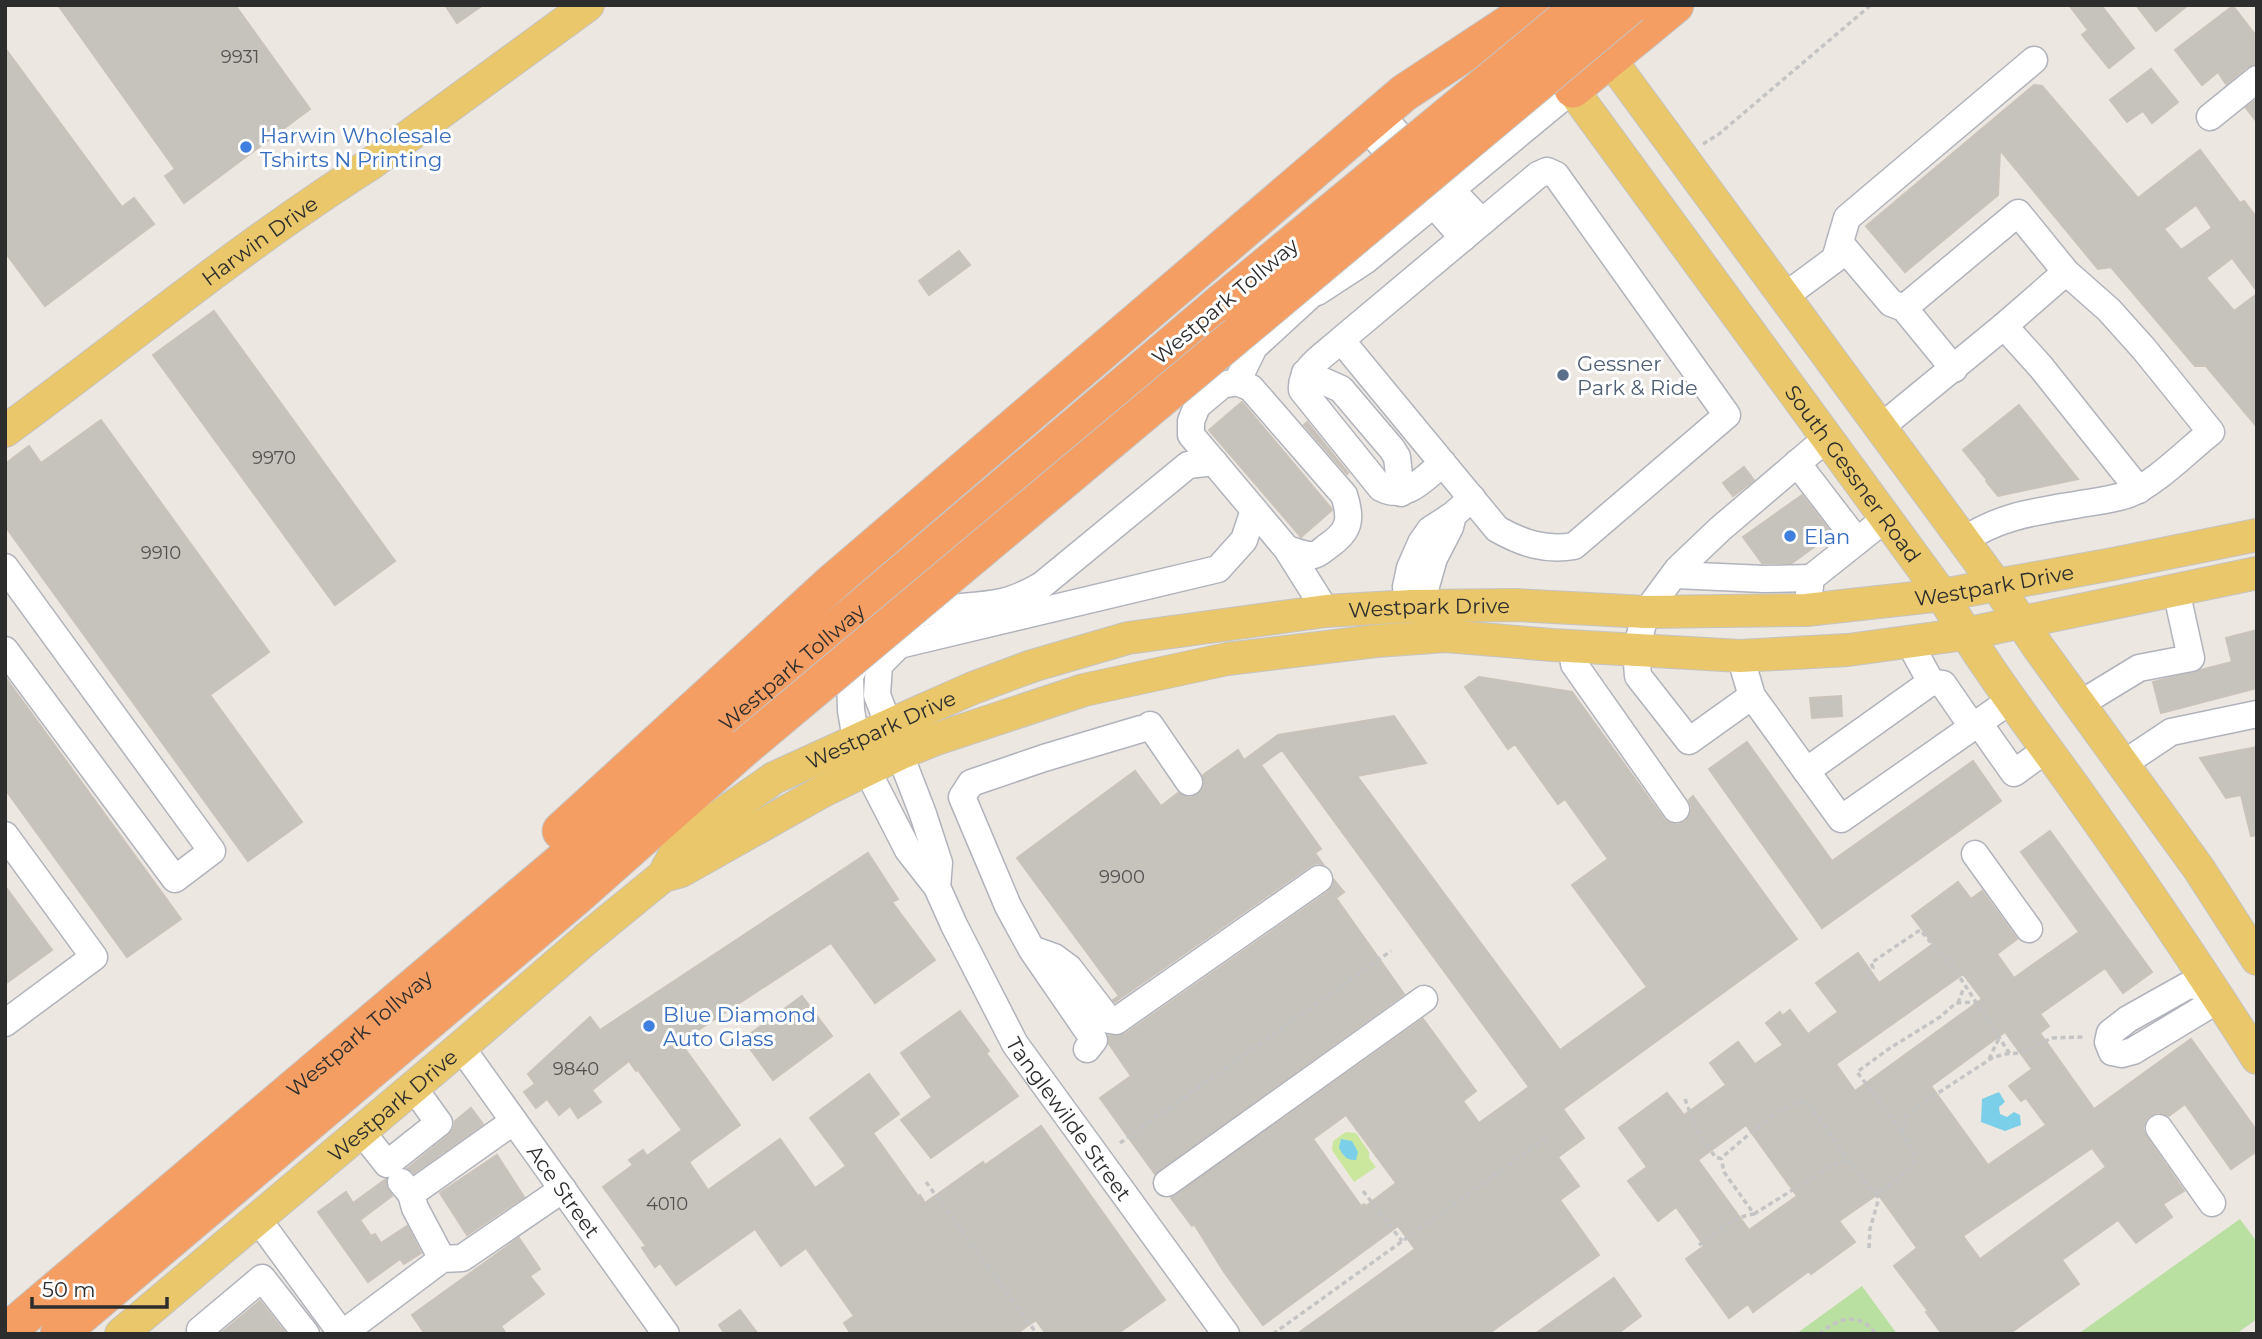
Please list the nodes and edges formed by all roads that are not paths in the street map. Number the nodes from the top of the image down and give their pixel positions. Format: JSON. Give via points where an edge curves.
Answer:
{"nodes":[{"id":1,"x":588,"y":5,"type":"edge"},
{"id":2,"x":1571,"y":5,"type":"edge"},
{"id":3,"x":1582,"y":5,"type":"edge"},
{"id":4,"x":1631,"y":5,"type":"edge"},
{"id":5,"x":1675,"y":5,"type":"edge"},
{"id":6,"x":1521,"y":9,"type":"edge"},
{"id":7,"x":1610,"y":58,"type":"junction"},
{"id":8,"x":2034,"y":60,"type":"dead end"},
{"id":9,"x":2257,"y":79,"type":"edge"},
{"id":10,"x":1573,"y":89,"type":"junction"},
{"id":11,"x":2210,"y":117,"type":"dead end"},
{"id":12,"x":1372,"y":120,"type":"junction"},
{"id":13,"x":1415,"y":183,"type":"junction"},
{"id":14,"x":1442,"y":197,"type":"junction"},
{"id":15,"x":1473,"y":230,"type":"junction"},
{"id":16,"x":1840,"y":243,"type":"junction"},
{"id":17,"x":2066,"y":272,"type":"junction"},
{"id":18,"x":1317,"y":292,"type":"junction"},
{"id":19,"x":1784,"y":296,"type":"junction"},
{"id":20,"x":1903,"y":308,"type":"junction"},
{"id":21,"x":2004,"y":326,"type":"junction"},
{"id":22,"x":1744,"y":327,"type":"junction"},
{"id":23,"x":1341,"y":340,"type":"junction"},
{"id":24,"x":1954,"y":369,"type":"junction"},
{"id":25,"x":1237,"y":382,"type":"junction"},
{"id":26,"x":1881,"y":427,"type":"junction"},
{"id":27,"x":5,"y":431,"type":"edge"},
{"id":28,"x":1827,"y":438,"type":"junction"},
{"id":29,"x":1214,"y":462,"type":"junction"},
{"id":30,"x":1443,"y":463,"type":"junction"},
{"id":31,"x":1797,"y":463,"type":"junction"},
{"id":32,"x":2138,"y":489,"type":"junction"},
{"id":33,"x":1463,"y":507,"type":"junction"},
{"id":34,"x":1254,"y":510,"type":"junction"},
{"id":35,"x":1885,"y":519,"type":"junction"},
{"id":36,"x":2257,"y":535,"type":"edge"},
{"id":37,"x":1964,"y":540,"type":"junction"},
{"id":38,"x":1857,"y":541,"type":"junction"},
{"id":39,"x":1287,"y":549,"type":"junction"},
{"id":40,"x":5,"y":567,"type":"edge"},
{"id":41,"x":2257,"y":572,"type":"edge"},
{"id":42,"x":1675,"y":575,"type":"junction"},
{"id":43,"x":1811,"y":578,"type":"junction"},
{"id":44,"x":1997,"y":586,"type":"junction"},
{"id":45,"x":2176,"y":590,"type":"junction"},
{"id":46,"x":1942,"y":595,"type":"junction"},
{"id":47,"x":1412,"y":606,"type":"junction"},
{"id":48,"x":1806,"y":610,"type":"junction"},
{"id":49,"x":1326,"y":611,"type":"junction"},
{"id":50,"x":1646,"y":612,"type":"junction"},
{"id":51,"x":2021,"y":622,"type":"junction"},
{"id":52,"x":1965,"y":634,"type":"junction"},
{"id":53,"x":1128,"y":638,"type":"junction"},
{"id":54,"x":1411,"y":638,"type":"junction"},
{"id":55,"x":1909,"y":642,"type":"junction"},
{"id":56,"x":1572,"y":646,"type":"junction"},
{"id":57,"x":5,"y":650,"type":"edge"},
{"id":58,"x":1636,"y":650,"type":"junction"},
{"id":59,"x":1740,"y":656,"type":"junction"},
{"id":60,"x":1132,"y":680,"type":"junction"},
{"id":61,"x":1931,"y":682,"type":"junction"},
{"id":62,"x":1752,"y":696,"type":"junction"},
{"id":63,"x":2011,"y":700,"type":"junction"},
{"id":64,"x":2080,"y":704,"type":"junction"},
{"id":65,"x":2257,"y":714,"type":"edge"},
{"id":66,"x":1975,"y":724,"type":"junction"},
{"id":67,"x":856,"y":740,"type":"junction"},
{"id":68,"x":894,"y":740,"type":"junction"},
{"id":69,"x":2047,"y":749,"type":"junction"},
{"id":70,"x":2123,"y":764,"type":"junction"},
{"id":71,"x":866,"y":770,"type":"junction"},
{"id":72,"x":1806,"y":771,"type":"junction"},
{"id":73,"x":1189,"y":782,"type":"dead end"},
{"id":74,"x":1676,"y":809,"type":"dead end"},
{"id":75,"x":5,"y":835,"type":"edge"},
{"id":76,"x":1975,"y":854,"type":"dead end"},
{"id":77,"x":663,"y":876,"type":"junction"},
{"id":78,"x":1319,"y":878,"type":"dead end"},
{"id":79,"x":937,"y":887,"type":"junction"},
{"id":80,"x":2029,"y":929,"type":"dead end"},
{"id":81,"x":1032,"y":950,"type":"junction"},
{"id":82,"x":2256,"y":957,"type":"edge"},
{"id":83,"x":2211,"y":985,"type":"junction"},
{"id":84,"x":1424,"y":999,"type":"dead end"},
{"id":85,"x":388,"y":1008,"type":"junction"},
{"id":86,"x":5,"y":1023,"type":"edge"},
{"id":87,"x":2109,"y":1036,"type":"road end"},
{"id":88,"x":461,"y":1047,"type":"junction"},
{"id":89,"x":1087,"y":1049,"type":"dead end"},
{"id":90,"x":2257,"y":1058,"type":"edge"},
{"id":91,"x":413,"y":1087,"type":"junction"},
{"id":92,"x":514,"y":1121,"type":"junction"},
{"id":93,"x":2159,"y":1128,"type":"dead end"},
{"id":94,"x":361,"y":1131,"type":"junction"},
{"id":95,"x":387,"y":1164,"type":"junction"},
{"id":96,"x":1167,"y":1183,"type":"dead end"},
{"id":97,"x":563,"y":1189,"type":"junction"},
{"id":98,"x":411,"y":1194,"type":"junction"},
{"id":99,"x":2212,"y":1203,"type":"dead end"},
{"id":100,"x":257,"y":1218,"type":"junction"},
{"id":101,"x":442,"y":1259,"type":"junction"},
{"id":102,"x":307,"y":1287,"type":"junction"},
{"id":103,"x":285,"y":1306,"type":"junction"},
{"id":104,"x":5,"y":1333,"type":"edge"},
{"id":105,"x":59,"y":1334,"type":"edge"},
{"id":106,"x":121,"y":1334,"type":"edge"},
{"id":107,"x":203,"y":1334,"type":"edge"},
{"id":108,"x":306,"y":1334,"type":"edge"},
{"id":109,"x":342,"y":1334,"type":"edge"},
{"id":110,"x":667,"y":1334,"type":"edge"},
{"id":111,"x":1226,"y":1334,"type":"edge"}],
"edges":[{"from":1,"to":27,"type":"main road","name":"Harwin Drive"},
{"from":2,"to":7,"type":"main road"},
{"from":3,"to":85,"type":"highway","name":"Westpark Tollway","bridge":true,"via":[[1222,302]]},
{"from":4,"to":105,"type":"highway","name":"Westpark Tollway","bridge":true,"via":[[745,747],[578,895]]},
{"from":5,"to":7,"type":"highway"},
{"from":6,"to":10,"type":"main road","name":"South Gessner Road"},
{"from":6,"to":12,"type":"highway"},
{"from":7,"to":10,"type":"highway"},
{"from":7,"to":19,"type":"main road"},
{"from":8,"to":16,"type":"street","via":[[1847,218]]},
{"from":9,"to":11,"type":"street"},
{"from":10,"to":14,"type":"street"},
{"from":10,"to":22,"type":"main road","name":"South Gessner Road"},
{"from":12,"to":13,"type":"street"},
{"from":12,"to":14,"type":"street"},
{"from":12,"to":85,"type":"highway","via":[[824,591],[423,956]]},
{"from":13,"to":14,"type":"street"},
{"from":13,"to":18,"type":"street","via":[[1410,201],[1356,247]]},
{"from":14,"to":15,"type":"street"},
{"from":14,"to":18,"type":"street","via":[[1366,260]]},
{"from":15,"to":23,"type":"street"},
{"from":15,"to":33,"type":"street","via":[[1538,174],[1556,175],[1727,415],[1574,547],[1541,547],[1510,536]]},
{"from":16,"to":19,"type":"street","via":[[1835,259]]},
{"from":16,"to":20,"type":"street","via":[[1891,303]]},
{"from":17,"to":20,"type":"street","via":[[2018,213]]},
{"from":17,"to":21,"type":"street"},
{"from":17,"to":32,"type":"street","via":[[2109,310],[2211,432]]},
{"from":18,"to":25,"type":"street","via":[[1254,347]]},
{"from":19,"to":22,"type":"main road"},
{"from":19,"to":26,"type":"main road"},
{"from":20,"to":24,"type":"street"},
{"from":21,"to":24,"type":"street"},
{"from":21,"to":32,"type":"street"},
{"from":22,"to":28,"type":"main road","name":"South Gessner Road"},
{"from":23,"to":30,"type":"street"},
{"from":23,"to":30,"type":"street","via":[[1305,373],[1302,390],[1381,488],[1408,491]]},
{"from":24,"to":26,"type":"street"},
{"from":25,"to":29,"type":"street","via":[[1222,385],[1197,406],[1191,421],[1191,435]]},
{"from":25,"to":39,"type":"street","via":[[1251,388],[1337,486],[1350,513],[1347,528],[1316,555]]},
{"from":26,"to":37,"type":"main road"},
{"from":28,"to":31,"type":"street"},
{"from":28,"to":35,"type":"main road","name":"South Gessner Road"},
{"from":29,"to":34,"type":"street"},
{"from":29,"to":67,"type":"street","name":"Tanglewilde Street","via":[[1188,465],[1025,594],[1004,602],[920,612],[883,628],[859,655],[850,677]]},
{"from":30,"to":33,"type":"street"},
{"from":31,"to":38,"type":"street"},
{"from":31,"to":42,"type":"street"},
{"from":32,"to":37,"type":"street","via":[[2120,497],[2017,515]]},
{"from":33,"to":47,"type":"street","via":[[1430,530],[1421,543],[1406,586]]},
{"from":34,"to":39,"type":"street"},
{"from":34,"to":68,"type":"street","name":"Tanglewilde Street","via":[[1244,540],[1218,569],[899,645],[879,665],[877,695]]},
{"from":35,"to":38,"type":"street"},
{"from":35,"to":46,"type":"main road","name":"South Gessner Road"},
{"from":36,"to":44,"type":"main road","name":"Westpark Drive"},
{"from":37,"to":44,"type":"main road"},
{"from":38,"to":43,"type":"street"},
{"from":39,"to":49,"type":"street"},
{"from":40,"to":57,"type":"street","via":[[212,851],[175,879]]},
{"from":41,"to":45,"type":"main road","name":"Westpark Drive"},
{"from":42,"to":43,"type":"street"},
{"from":42,"to":50,"type":"street"},
{"from":43,"to":48,"type":"street"},
{"from":44,"to":46,"type":"main road","name":"Westpark Drive"},
{"from":44,"to":51,"type":"main road"},
{"from":45,"to":51,"type":"main road","name":"Westpark Drive"},
{"from":45,"to":64,"type":"street","via":[[2191,658],[2139,668]]},
{"from":46,"to":48,"type":"main road","name":"Westpark Drive"},
{"from":46,"to":52,"type":"main road","name":"South Gessner Road"},
{"from":47,"to":49,"type":"main road","name":"Westpark Drive"},
{"from":47,"to":50,"type":"main road","name":"Westpark Drive","via":[[1515,605]]},
{"from":47,"to":54,"type":"main road"},
{"from":48,"to":50,"type":"main road","name":"Westpark Drive"},
{"from":49,"to":53,"type":"main road","name":"Westpark Drive"},
{"from":50,"to":58,"type":"street"},
{"from":51,"to":52,"type":"main road","name":"Westpark Drive"},
{"from":51,"to":64,"type":"main road"},
{"from":52,"to":55,"type":"main road","name":"Westpark Drive"},
{"from":52,"to":63,"type":"main road","name":"South Gessner Road"},
{"from":53,"to":60,"type":"main road"},
{"from":53,"to":68,"type":"main road","name":"Westpark Drive","via":[[973,688]]},
{"from":54,"to":56,"type":"main road","name":"Westpark Drive","via":[[1446,636]]},
{"from":54,"to":60,"type":"main road","name":"Westpark Drive","via":[[1227,659]]},
{"from":55,"to":59,"type":"main road","name":"Westpark Drive"},
{"from":55,"to":61,"type":"street"},
{"from":56,"to":58,"type":"main road","name":"Westpark Drive"},
{"from":56,"to":74,"type":"street","via":[[1574,664]]},
{"from":58,"to":59,"type":"main road","name":"Westpark Drive"},
{"from":58,"to":62,"type":"street","via":[[1638,676],[1689,741]]},
{"from":59,"to":62,"type":"street"},
{"from":60,"to":68,"type":"main road","name":"Westpark Drive"},
{"from":61,"to":66,"type":"street","via":[[1943,684]]},
{"from":61,"to":72,"type":"street"},
{"from":62,"to":72,"type":"street"},
{"from":63,"to":66,"type":"street"},
{"from":63,"to":69,"type":"main road","name":"South Gessner Road"},
{"from":64,"to":70,"type":"main road"},
{"from":65,"to":70,"type":"street","via":[[2171,732]]},
{"from":66,"to":69,"type":"street","via":[[2014,773]]},
{"from":66,"to":72,"type":"street","via":[[1841,819]]},
{"from":67,"to":68,"type":"main road","name":"Westpark Drive"},
{"from":67,"to":71,"type":"street","name":"Tanglewilde Street"},
{"from":67,"to":77,"type":"main road","name":"Westpark Drive","via":[[774,778],[681,843]]},
{"from":68,"to":71,"type":"main road","name":"Westpark Drive"},
{"from":68,"to":79,"type":"street","name":"Tanglewilde Street","via":[[939,863]]},
{"from":69,"to":83,"type":"main road","name":"South Gessner Road"},
{"from":70,"to":82,"type":"main road"},
{"from":71,"to":77,"type":"main road","name":"Westpark Drive","via":[[681,871]]},
{"from":71,"to":79,"type":"street","name":"Tanglewilde Street","via":[[908,850]]},
{"from":73,"to":81,"type":"street","via":[[1146,727],[971,783],[962,797],[1008,906]]},
{"from":75,"to":86,"type":"street","via":[[93,957]]},
{"from":76,"to":80,"type":"street"},
{"from":77,"to":88,"type":"main road","name":"Westpark Drive"},
{"from":78,"to":81,"type":"street","via":[[1115,1021],[1109,1020],[1069,968]]},
{"from":79,"to":111,"type":"street","name":"Tanglewilde Street","via":[[1015,1044]]},
{"from":81,"to":89,"type":"street","via":[[1094,1040]]},
{"from":82,"to":83,"type":"main road"},
{"from":83,"to":87,"type":"street","via":[[2187,986],[2128,1019]]},
{"from":83,"to":90,"type":"main road","name":"South Gessner Road"},
{"from":84,"to":96,"type":"street"},
{"from":85,"to":104,"type":"highway","name":"Westpark Tollway"},
{"from":88,"to":91,"type":"main road","name":"Westpark Drive"},
{"from":88,"to":92,"type":"street","name":"Ace Street"},
{"from":91,"to":94,"type":"main road","name":"Westpark Drive"},
{"from":91,"to":95,"type":"street","via":[[439,1123]]},
{"from":92,"to":97,"type":"street","name":"Ace Street"},
{"from":92,"to":98,"type":"street"},
{"from":93,"to":99,"type":"street"},
{"from":94,"to":95,"type":"street"},
{"from":94,"to":100,"type":"main road","name":"Westpark Drive"},
{"from":95,"to":98,"type":"street"},
{"from":97,"to":101,"type":"street","via":[[462,1258]]},
{"from":97,"to":110,"type":"street","name":"Ace Street"},
{"from":98,"to":101,"type":"street"},
{"from":100,"to":102,"type":"street"},
{"from":100,"to":106,"type":"main road","name":"Westpark Drive"},
{"from":101,"to":109,"type":"street"},
{"from":102,"to":103,"type":"street"},
{"from":102,"to":109,"type":"street"},
{"from":103,"to":107,"type":"street","via":[[262,1278],[200,1330]]},
{"from":103,"to":108,"type":"street"}]}
